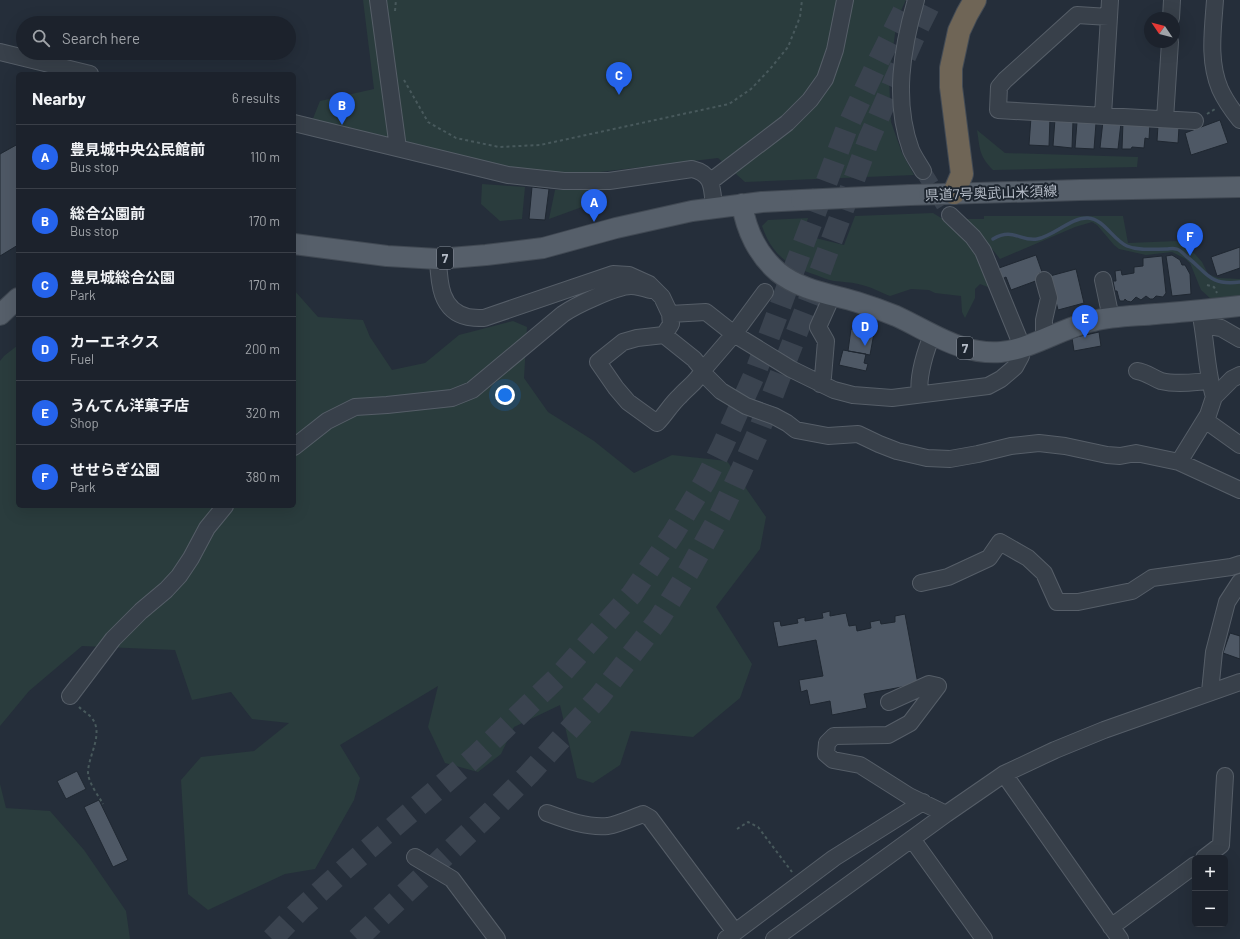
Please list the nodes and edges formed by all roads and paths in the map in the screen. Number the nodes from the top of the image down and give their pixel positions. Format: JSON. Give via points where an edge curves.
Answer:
{"nodes":[{"id":1,"x":378,"y":0,"type":"edge"},
{"id":2,"x":396,"y":0,"type":"edge"},
{"id":3,"x":802,"y":0,"type":"edge"},
{"id":4,"x":845,"y":0,"type":"edge"},
{"id":5,"x":916,"y":0,"type":"edge"},
{"id":6,"x":961,"y":0,"type":"edge"},
{"id":7,"x":975,"y":0,"type":"edge"},
{"id":8,"x":1110,"y":0,"type":"edge"},
{"id":9,"x":1172,"y":0,"type":"edge"},
{"id":10,"x":1215,"y":0,"type":"edge"},
{"id":11,"x":1171,"y":12,"type":"edge"},
{"id":12,"x":394,"y":16,"type":"dead end"},
{"id":13,"x":1109,"y":17,"type":"junction"},
{"id":14,"x":1170,"y":48,"type":"edge"},
{"id":15,"x":0,"y":52,"type":"edge"},
{"id":16,"x":16,"y":56,"type":"edge"},
{"id":17,"x":33,"y":60,"type":"edge"},
{"id":18,"x":82,"y":72,"type":"edge"},
{"id":19,"x":403,"y":77,"type":"dead end"},
{"id":20,"x":1104,"y":115,"type":"junction"},
{"id":21,"x":1165,"y":119,"type":"junction"},
{"id":22,"x":1240,"y":120,"type":"edge"},
{"id":23,"x":1195,"y":121,"type":"dead end"},
{"id":24,"x":296,"y":123,"type":"edge"},
{"id":25,"x":398,"y":148,"type":"junction"},
{"id":26,"x":923,"y":171,"type":"tunnel mouth"},
{"id":27,"x":711,"y":181,"type":"junction"},
{"id":28,"x":1240,"y":187,"type":"edge"},
{"id":29,"x":954,"y":193,"type":"junction"},
{"id":30,"x":742,"y":204,"type":"junction"},
{"id":31,"x":714,"y":208,"type":"junction"},
{"id":32,"x":950,"y":215,"type":"tunnel mouth"},
{"id":33,"x":296,"y":244,"type":"edge"},
{"id":34,"x":438,"y":259,"type":"junction"},
{"id":35,"x":1044,"y":280,"type":"dead end"},
{"id":36,"x":1103,"y":280,"type":"dead end"},
{"id":37,"x":1207,"y":285,"type":"dead end"},
{"id":38,"x":657,"y":292,"type":"junction"},
{"id":39,"x":765,"y":292,"type":"dead end"},
{"id":40,"x":1220,"y":292,"type":"dead end"},
{"id":41,"x":832,"y":296,"type":"junction"},
{"id":42,"x":16,"y":300,"type":"edge"},
{"id":43,"x":1240,"y":306,"type":"edge"},
{"id":44,"x":670,"y":314,"type":"junction"},
{"id":45,"x":0,"y":315,"type":"edge"},
{"id":46,"x":1112,"y":318,"type":"junction"},
{"id":47,"x":1201,"y":318,"type":"junction"},
{"id":48,"x":734,"y":334,"type":"junction"},
{"id":49,"x":934,"y":334,"type":"junction"},
{"id":50,"x":664,"y":335,"type":"junction"},
{"id":51,"x":1044,"y":338,"type":"junction"},
{"id":52,"x":1240,"y":339,"type":"edge"},
{"id":53,"x":1021,"y":347,"type":"junction"},
{"id":54,"x":703,"y":370,"type":"junction"},
{"id":55,"x":1138,"y":371,"type":"dead end"},
{"id":56,"x":1240,"y":375,"type":"edge"},
{"id":57,"x":1210,"y":381,"type":"junction"},
{"id":58,"x":820,"y":384,"type":"junction"},
{"id":59,"x":920,"y":394,"type":"junction"},
{"id":60,"x":1214,"y":397,"type":"junction"},
{"id":61,"x":1205,"y":420,"type":"junction"},
{"id":62,"x":296,"y":445,"type":"edge"},
{"id":63,"x":1240,"y":445,"type":"edge"},
{"id":64,"x":1179,"y":462,"type":"junction"},
{"id":65,"x":1240,"y":490,"type":"edge"},
{"id":66,"x":223,"y":508,"type":"edge"},
{"id":67,"x":1240,"y":564,"type":"edge"},
{"id":68,"x":1240,"y":582,"type":"edge"},
{"id":69,"x":921,"y":583,"type":"dead end"},
{"id":70,"x":1240,"y":682,"type":"edge"},
{"id":71,"x":1210,"y":692,"type":"junction"},
{"id":72,"x":70,"y":696,"type":"joint"},
{"id":73,"x":889,"y":702,"type":"dead end"},
{"id":74,"x":1004,"y":774,"type":"junction"},
{"id":75,"x":1224,"y":776,"type":"dead end"},
{"id":76,"x":923,"y":802,"type":"junction"},
{"id":77,"x":103,"y":804,"type":"dead end"},
{"id":78,"x":547,"y":813,"type":"dead end"},
{"id":79,"x":946,"y":814,"type":"junction"},
{"id":80,"x":737,"y":829,"type":"dead end"},
{"id":81,"x":912,"y":839,"type":"junction"},
{"id":82,"x":1208,"y":855,"type":"edge"},
{"id":83,"x":415,"y":857,"type":"dead end"},
{"id":84,"x":1192,"y":868,"type":"edge"},
{"id":85,"x":800,"y":883,"type":"junction"},
{"id":86,"x":1116,"y":933,"type":"edge"},
{"id":87,"x":731,"y":936,"type":"edge"},
{"id":88,"x":497,"y":939,"type":"edge"},
{"id":89,"x":774,"y":939,"type":"edge"},
{"id":90,"x":984,"y":939,"type":"edge"}],
"edges":[{"from":1,"to":25,"type":"street"},
{"from":2,"to":12,"type":"path"},
{"from":3,"to":19,"type":"path","via":[[800,18],[788,47],[751,89],[729,104],[540,145],[499,147],[456,138],[428,122]]},
{"from":4,"to":27,"type":"street","via":[[835,50],[825,79],[810,100],[787,123]]},
{"from":5,"to":26,"type":"street","via":[[907,30],[901,72],[902,117],[912,152]]},
{"from":6,"to":29,"type":"highway","via":[[945,39],[939,105],[946,175]]},
{"from":7,"to":29,"type":"highway","via":[[966,14],[951,68],[962,174]]},
{"from":8,"to":13,"type":"street"},
{"from":9,"to":11,"type":"street"},
{"from":10,"to":22,"type":"street","via":[[1212,42],[1214,70],[1219,88]]},
{"from":13,"to":20,"type":"street"},
{"from":13,"to":20,"type":"street","via":[[1076,15],[999,87],[998,110]]},
{"from":14,"to":21,"type":"street"},
{"from":15,"to":16,"type":"street"},
{"from":17,"to":18,"type":"street"},
{"from":20,"to":21,"type":"street"},
{"from":21,"to":23,"type":"street"},
{"from":24,"to":25,"type":"street"},
{"from":25,"to":27,"type":"street","via":[[508,175],[564,181],[609,181],[692,169],[704,173]]},
{"from":27,"to":31,"type":"street"},
{"from":28,"to":29,"type":"main road","name":"県道7号奥武山米須線","number":"7"},
{"from":29,"to":30,"type":"main road","name":"県道7号奥武山米須線","number":"7","bridge":true},
{"from":30,"to":31,"type":"main road","name":"県道7号奥武山米須線","number":"7"},
{"from":30,"to":41,"type":"main road","number":"7","via":[[744,220],[750,235],[774,268],[794,282]]},
{"from":31,"to":34,"type":"main road","name":"県道7号奥武山米須線","number":"7","via":[[671,215],[543,248]]},
{"from":32,"to":53,"type":"street","via":[[983,251]]},
{"from":33,"to":34,"type":"main road","name":"県道7号奥武山米須線","number":"7","via":[[387,256]]},
{"from":34,"to":38,"type":"street","via":[[443,297],[452,309],[467,317],[484,318],[613,274],[629,274],[649,284]]},
{"from":35,"to":51,"type":"street","via":[[1048,298]]},
{"from":36,"to":46,"type":"street"},
{"from":37,"to":40,"type":"path","via":[[1214,287],[1217,293]]},
{"from":38,"to":44,"type":"street"},
{"from":38,"to":62,"type":"street","via":[[631,286],[619,288],[574,306],[472,390],[452,398],[355,407],[327,421]]},
{"from":39,"to":48,"type":"street"},
{"from":41,"to":49,"type":"main road","number":"7","via":[[896,316]]},
{"from":41,"to":58,"type":"street","via":[[818,327],[826,341],[823,377]]},
{"from":42,"to":45,"type":"main road"},
{"from":43,"to":47,"type":"main road","number":"7"},
{"from":44,"to":48,"type":"street","via":[[706,312]]},
{"from":44,"to":50,"type":"street","via":[[671,324]]},
{"from":46,"to":47,"type":"main road","number":"7"},
{"from":46,"to":51,"type":"main road","number":"7","via":[[1075,326]]},
{"from":47,"to":52,"type":"street"},
{"from":47,"to":57,"type":"street"},
{"from":48,"to":54,"type":"street"},
{"from":48,"to":58,"type":"street"},
{"from":49,"to":53,"type":"main road","number":"7","via":[[971,350],[1001,352]]},
{"from":49,"to":59,"type":"street","via":[[929,342],[920,377]]},
{"from":50,"to":54,"type":"street","via":[[694,359]]},
{"from":50,"to":54,"type":"street","via":[[623,342],[598,362],[628,402],[657,423],[700,377]]},
{"from":51,"to":53,"type":"main road","number":"7"},
{"from":53,"to":59,"type":"street","via":[[1021,356],[1015,367],[988,386]]},
{"from":54,"to":64,"type":"street","via":[[721,391],[746,406],[774,416],[796,430],[828,436],[858,434],[897,451],[927,458],[950,458],[1011,446],[1039,444],[1065,446],[1113,456],[1136,453]]},
{"from":55,"to":57,"type":"street","via":[[1161,381],[1174,383]]},
{"from":56,"to":60,"type":"street","via":[[1232,379]]},
{"from":57,"to":60,"type":"street"},
{"from":58,"to":59,"type":"street","via":[[853,394],[892,398]]},
{"from":60,"to":61,"type":"street"},
{"from":61,"to":63,"type":"street"},
{"from":61,"to":64,"type":"street"},
{"from":64,"to":65,"type":"street"},
{"from":66,"to":72,"type":"street","via":[[206,528],[179,576],[113,639]]},
{"from":67,"to":69,"type":"street","via":[[1152,578],[1132,591],[1078,602],[1057,602],[1044,573],[1028,558],[1000,542],[989,558],[948,577]]},
{"from":68,"to":71,"type":"street","via":[[1227,602],[1214,652]]},
{"from":70,"to":71,"type":"street"},
{"from":71,"to":74,"type":"street","via":[[1090,736]]},
{"from":72,"to":77,"type":"path","via":[[91,717],[96,726],[96,739],[88,773]]},
{"from":73,"to":76,"type":"street","via":[[929,684],[938,686],[910,723],[888,735],[834,736],[827,743],[826,754],[833,760],[860,765]]},
{"from":74,"to":79,"type":"street"},
{"from":74,"to":86,"type":"street"},
{"from":75,"to":82,"type":"street","via":[[1221,845]]},
{"from":76,"to":79,"type":"street"},
{"from":76,"to":85,"type":"street","via":[[834,858]]},
{"from":78,"to":87,"type":"street","via":[[591,826],[608,826],[643,814],[650,818]]},
{"from":79,"to":81,"type":"street"},
{"from":80,"to":85,"type":"path","via":[[748,822],[758,827]]},
{"from":81,"to":89,"type":"street"},
{"from":81,"to":90,"type":"street"},
{"from":83,"to":88,"type":"street","via":[[452,879]]},
{"from":84,"to":86,"type":"street"},
{"from":85,"to":87,"type":"street"}]}
